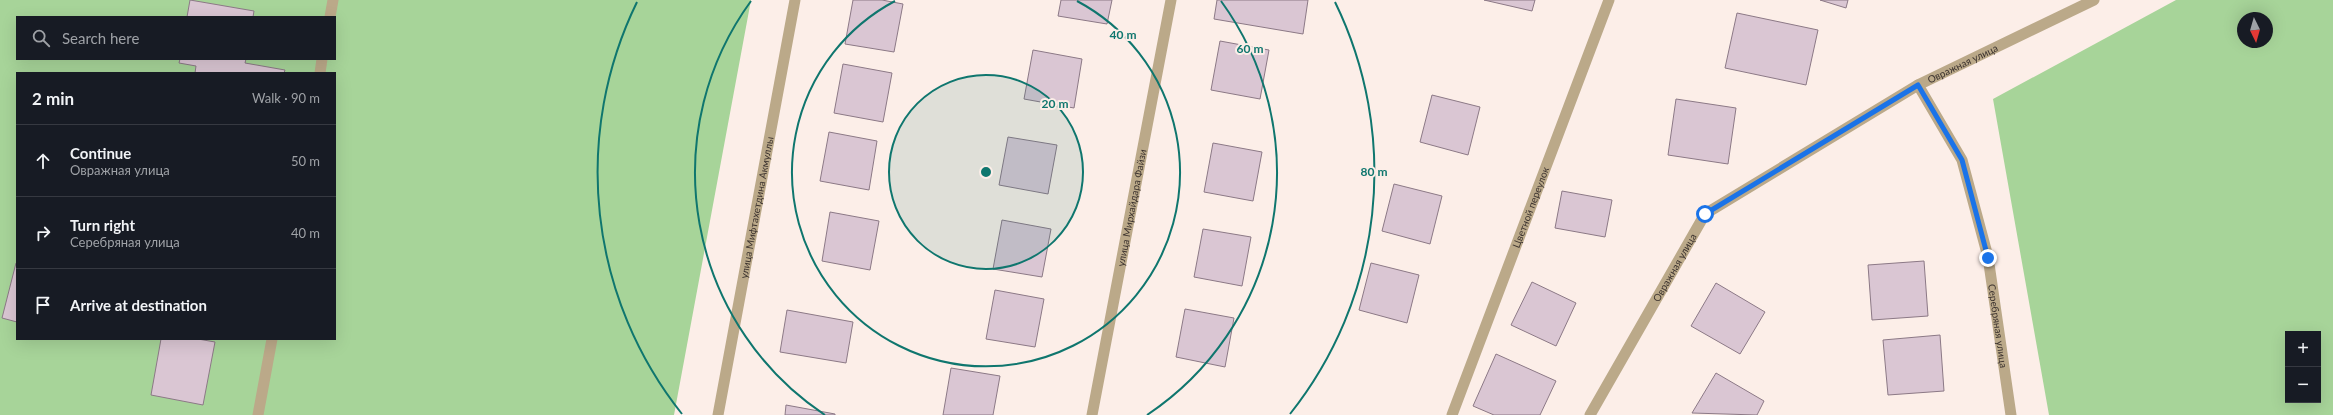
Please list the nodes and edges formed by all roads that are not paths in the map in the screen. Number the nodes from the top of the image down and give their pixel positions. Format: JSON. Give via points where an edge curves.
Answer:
{"nodes":[{"id":1,"x":333,"y":0,"type":"edge"},
{"id":2,"x":795,"y":0,"type":"edge"},
{"id":3,"x":1172,"y":0,"type":"edge"},
{"id":4,"x":1609,"y":0,"type":"edge"},
{"id":5,"x":2094,"y":0,"type":"edge"},
{"id":6,"x":330,"y":16,"type":"edge"},
{"id":7,"x":322,"y":60,"type":"edge"},
{"id":8,"x":320,"y":72,"type":"edge"},
{"id":9,"x":1918,"y":85,"type":"junction"},
{"id":10,"x":272,"y":340,"type":"edge"},
{"id":11,"x":258,"y":415,"type":"edge"},
{"id":12,"x":718,"y":415,"type":"edge"},
{"id":13,"x":1092,"y":415,"type":"edge"},
{"id":14,"x":1452,"y":415,"type":"edge"},
{"id":15,"x":1590,"y":415,"type":"edge"},
{"id":16,"x":2011,"y":415,"type":"edge"}],
"edges":[{"from":1,"to":6,"type":"street"},
{"from":2,"to":12,"type":"street","name":"улица Мифтахетдина Акмуллы"},
{"from":3,"to":13,"type":"street","name":"улица Мирхайдара Файзи"},
{"from":4,"to":14,"type":"street","name":"Цветной переулок"},
{"from":5,"to":9,"type":"street","name":"Овражная улица"},
{"from":7,"to":8,"type":"street"},
{"from":9,"to":15,"type":"street","name":"Овражная улица","via":[[1705,214]]},
{"from":9,"to":16,"type":"street","name":"Серебряная улица","via":[[1962,160],[1988,258]]},
{"from":10,"to":11,"type":"street"}]}
